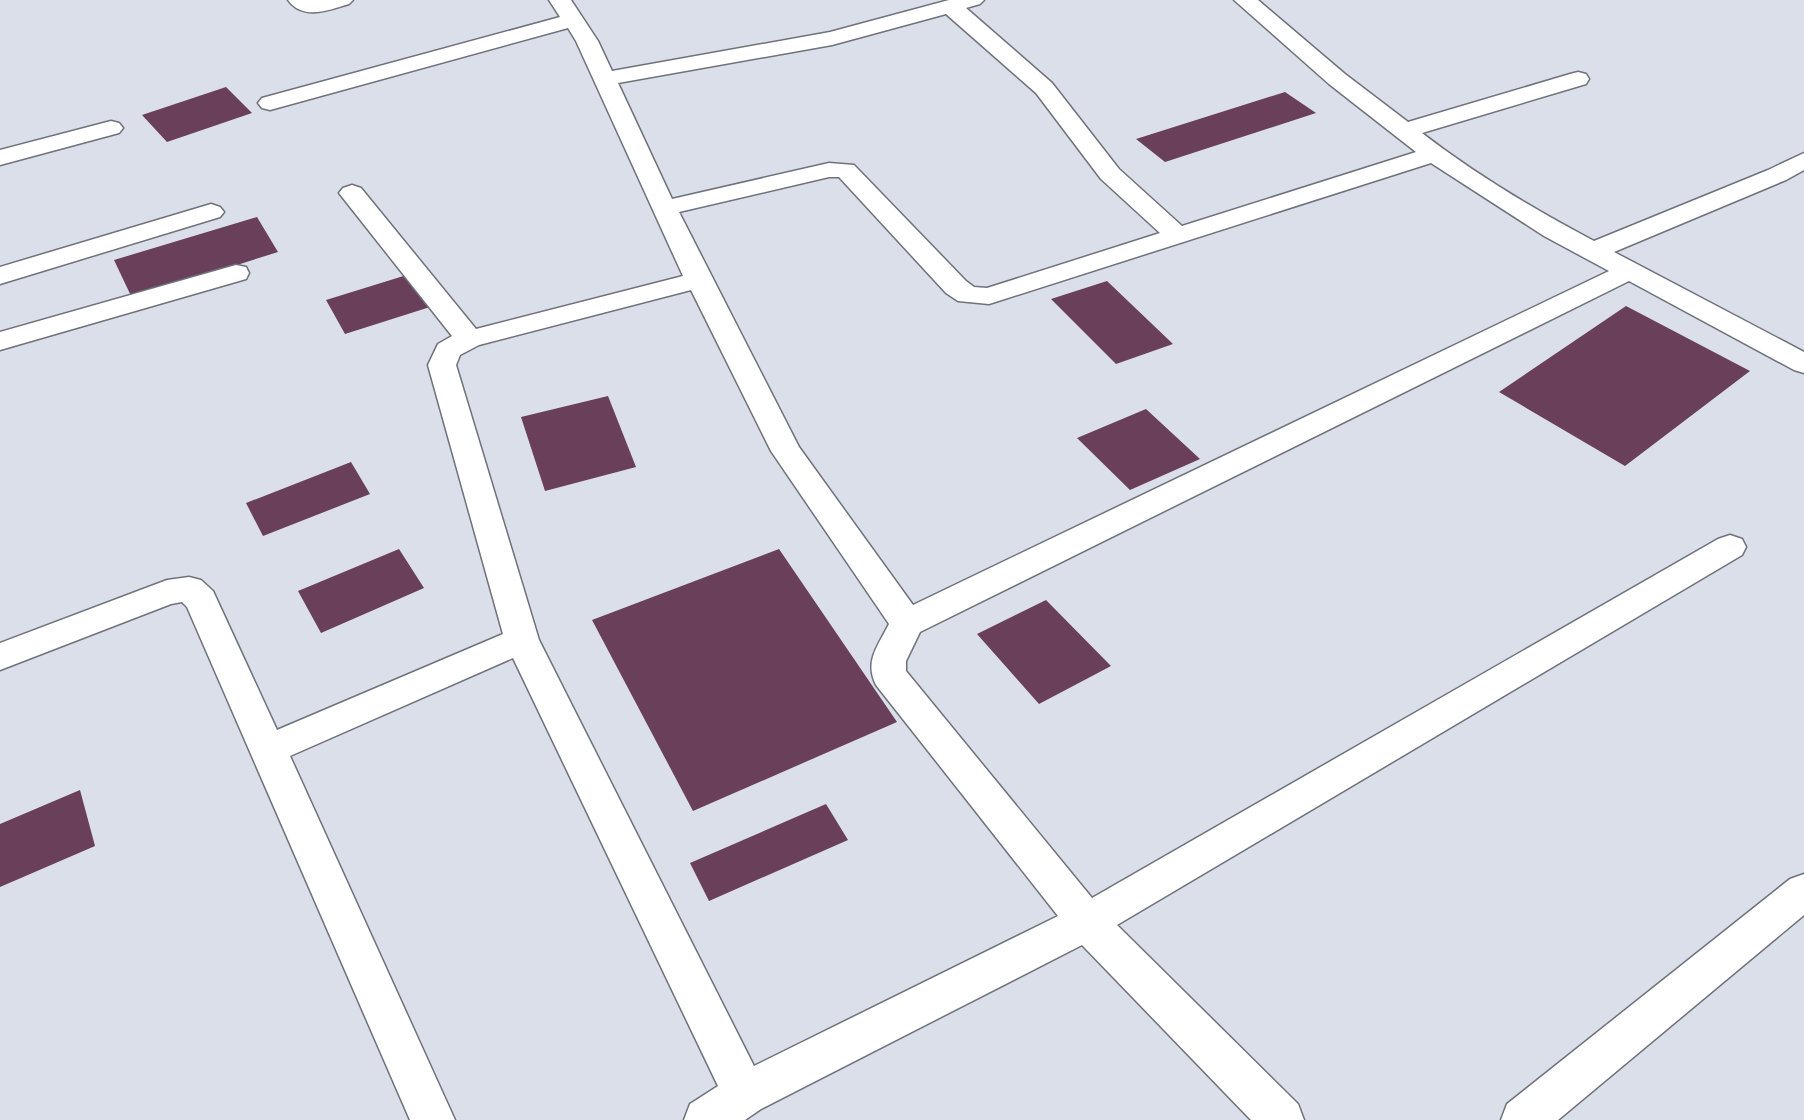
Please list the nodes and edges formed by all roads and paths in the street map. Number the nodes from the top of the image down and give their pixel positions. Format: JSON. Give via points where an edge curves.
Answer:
{"nodes":[{"id":1,"x":299,"y":0,"type":"edge"},
{"id":2,"x":342,"y":0,"type":"edge"},
{"id":3,"x":1250,"y":1,"type":"edge"},
{"id":4,"x":961,"y":3,"type":"edge"},
{"id":5,"x":567,"y":10,"type":"edge"},
{"id":6,"x":605,"y":79,"type":"junction"},
{"id":7,"x":1578,"y":79,"type":"dead end"},
{"id":8,"x":270,"y":103,"type":"dead end"},
{"id":9,"x":111,"y":128,"type":"dead end"},
{"id":10,"x":1404,"y":131,"type":"junction"},
{"id":11,"x":1434,"y":154,"type":"junction"},
{"id":12,"x":0,"y":158,"type":"edge"},
{"id":13,"x":1804,"y":160,"type":"edge"},
{"id":14,"x":352,"y":193,"type":"dead end"},
{"id":15,"x":665,"y":208,"type":"junction"},
{"id":16,"x":211,"y":212,"type":"dead end"},
{"id":17,"x":1178,"y":236,"type":"junction"},
{"id":18,"x":1593,"y":251,"type":"junction"},
{"id":19,"x":1629,"y":271,"type":"junction"},
{"id":20,"x":236,"y":273,"type":"dead end"},
{"id":21,"x":0,"y":276,"type":"edge"},
{"id":22,"x":699,"y":280,"type":"junction"},
{"id":23,"x":469,"y":339,"type":"junction"},
{"id":24,"x":0,"y":341,"type":"edge"},
{"id":25,"x":1804,"y":364,"type":"edge"},
{"id":26,"x":1730,"y":547,"type":"dead end"},
{"id":27,"x":907,"y":623,"type":"junction"},
{"id":28,"x":522,"y":640,"type":"junction"},
{"id":29,"x":0,"y":657,"type":"edge"},
{"id":30,"x":267,"y":750,"type":"junction"},
{"id":31,"x":1804,"y":891,"type":"edge"},
{"id":32,"x":1087,"y":922,"type":"junction"},
{"id":33,"x":745,"y":1094,"type":"junction"},
{"id":34,"x":433,"y":1120,"type":"edge"},
{"id":35,"x":706,"y":1120,"type":"edge"},
{"id":36,"x":1282,"y":1120,"type":"edge"},
{"id":37,"x":1522,"y":1120,"type":"edge"}],
"edges":[{"from":1,"to":2,"type":"street","via":[[310,6]]},
{"from":3,"to":10,"type":"street","via":[[1337,80]]},
{"from":4,"to":6,"type":"street","via":[[832,38]]},
{"from":4,"to":17,"type":"street","via":[[1044,88],[1110,174]]},
{"from":5,"to":6,"type":"street"},
{"from":5,"to":8,"type":"street"},
{"from":6,"to":15,"type":"street"},
{"from":7,"to":10,"type":"street"},
{"from":9,"to":12,"type":"street"},
{"from":10,"to":11,"type":"street"},
{"from":11,"to":17,"type":"street"},
{"from":11,"to":18,"type":"street","via":[[1552,230]]},
{"from":13,"to":18,"type":"street","via":[[1778,175]]},
{"from":14,"to":23,"type":"street"},
{"from":15,"to":17,"type":"street","via":[[829,170],[845,170],[968,295],[989,296]]},
{"from":15,"to":22,"type":"street"},
{"from":16,"to":21,"type":"street"},
{"from":18,"to":19,"type":"street"},
{"from":19,"to":25,"type":"street"},
{"from":19,"to":27,"type":"street"},
{"from":20,"to":24,"type":"street"},
{"from":22,"to":23,"type":"street"},
{"from":22,"to":27,"type":"street","via":[[786,451]]},
{"from":23,"to":28,"type":"street","via":[[448,350],[442,365]]},
{"from":26,"to":32,"type":"street"},
{"from":27,"to":32,"type":"street","via":[[888,661],[889,675]]},
{"from":28,"to":30,"type":"street"},
{"from":28,"to":33,"type":"street"},
{"from":29,"to":30,"type":"street","via":[[167,592],[189,589],[201,600]]},
{"from":30,"to":34,"type":"street"},
{"from":31,"to":37,"type":"street"},
{"from":32,"to":33,"type":"street"},
{"from":32,"to":36,"type":"street"},
{"from":33,"to":35,"type":"street"}]}
